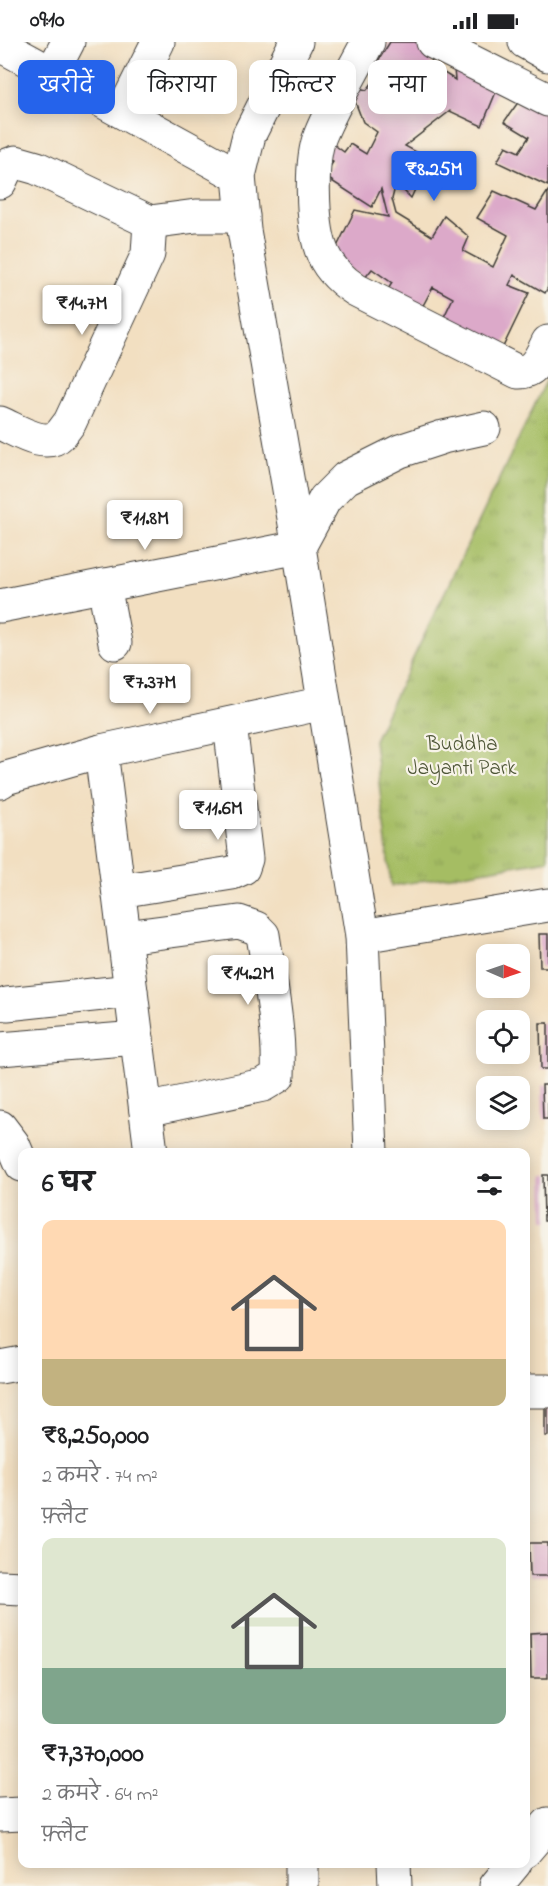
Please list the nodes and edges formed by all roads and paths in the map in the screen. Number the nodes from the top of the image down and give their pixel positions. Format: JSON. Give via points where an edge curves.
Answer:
{"nodes":[{"id":1,"x":68,"y":42,"type":"edge"},
{"id":2,"x":158,"y":42,"type":"edge"},
{"id":3,"x":296,"y":42,"type":"edge"},
{"id":4,"x":368,"y":42,"type":"edge"},
{"id":5,"x":433,"y":42,"type":"edge"},
{"id":6,"x":525,"y":42,"type":"edge"},
{"id":7,"x":0,"y":45,"type":"edge"},
{"id":8,"x":548,"y":55,"type":"edge"},
{"id":9,"x":28,"y":60,"type":"edge"},
{"id":10,"x":59,"y":60,"type":"edge"},
{"id":11,"x":548,"y":100,"type":"edge"},
{"id":12,"x":115,"y":108,"type":"edge"},
{"id":13,"x":123,"y":112,"type":"junction"},
{"id":14,"x":239,"y":176,"type":"junction"},
{"id":15,"x":0,"y":182,"type":"edge"},
{"id":16,"x":243,"y":216,"type":"junction"},
{"id":17,"x":150,"y":222,"type":"junction"},
{"id":18,"x":548,"y":342,"type":"edge"},
{"id":19,"x":0,"y":423,"type":"edge"},
{"id":20,"x":484,"y":428,"type":"dead end"},
{"id":21,"x":299,"y":547,"type":"junction"},
{"id":22,"x":104,"y":585,"type":"junction"},
{"id":23,"x":0,"y":606,"type":"edge"},
{"id":24,"x":115,"y":643,"type":"dead end"},
{"id":25,"x":324,"y":703,"type":"junction"},
{"id":26,"x":230,"y":724,"type":"junction"},
{"id":27,"x":101,"y":751,"type":"junction"},
{"id":28,"x":0,"y":782,"type":"edge"},
{"id":29,"x":119,"y":891,"type":"junction"},
{"id":30,"x":548,"y":905,"type":"edge"},
{"id":31,"x":362,"y":936,"type":"junction"},
{"id":32,"x":125,"y":937,"type":"junction"},
{"id":33,"x":131,"y":992,"type":"junction"},
{"id":34,"x":2,"y":1004,"type":"edge"},
{"id":35,"x":137,"y":1038,"type":"junction"},
{"id":36,"x":0,"y":1049,"type":"edge"},
{"id":37,"x":146,"y":1110,"type":"junction"},
{"id":38,"x":0,"y":1127,"type":"edge"},
{"id":39,"x":151,"y":1148,"type":"edge"},
{"id":40,"x":371,"y":1148,"type":"edge"},
{"id":41,"x":18,"y":1156,"type":"edge"},
{"id":42,"x":18,"y":1364,"type":"edge"},
{"id":43,"x":0,"y":1367,"type":"edge"},
{"id":44,"x":530,"y":1391,"type":"edge"},
{"id":45,"x":548,"y":1391,"type":"edge"},
{"id":46,"x":0,"y":1587,"type":"edge"},
{"id":47,"x":18,"y":1587,"type":"edge"},
{"id":48,"x":18,"y":1814,"type":"edge"},
{"id":49,"x":0,"y":1815,"type":"edge"},
{"id":50,"x":548,"y":1824,"type":"edge"},
{"id":51,"x":530,"y":1845,"type":"edge"},
{"id":52,"x":302,"y":1868,"type":"edge"},
{"id":53,"x":394,"y":1868,"type":"edge"},
{"id":54,"x":511,"y":1868,"type":"edge"},
{"id":55,"x":302,"y":1886,"type":"edge"},
{"id":56,"x":395,"y":1886,"type":"edge"},
{"id":57,"x":496,"y":1886,"type":"edge"}],
"edges":[{"from":1,"to":10,"type":"street"},
{"from":2,"to":13,"type":"street"},
{"from":3,"to":14,"type":"street","via":[[249,135]]},
{"from":4,"to":18,"type":"street","via":[[319,137],[314,160],[313,201],[321,249],[330,267],[356,290],[518,372],[526,373],[535,366]]},
{"from":5,"to":11,"type":"street"},
{"from":6,"to":8,"type":"street"},
{"from":7,"to":9,"type":"street"},
{"from":12,"to":13,"type":"street"},
{"from":13,"to":14,"type":"street"},
{"from":14,"to":16,"type":"street"},
{"from":15,"to":17,"type":"street","via":[[8,165],[16,162],[37,168]]},
{"from":16,"to":17,"type":"street","via":[[196,216]]},
{"from":16,"to":21,"type":"street"},
{"from":17,"to":19,"type":"street","via":[[148,254],[70,422],[50,440],[36,439]]},
{"from":20,"to":21,"type":"street","via":[[400,451],[346,478],[325,499]]},
{"from":21,"to":22,"type":"street"},
{"from":21,"to":25,"type":"street"},
{"from":22,"to":23,"type":"street"},
{"from":22,"to":24,"type":"street"},
{"from":25,"to":26,"type":"street"},
{"from":25,"to":31,"type":"street"},
{"from":26,"to":27,"type":"street"},
{"from":26,"to":29,"type":"street","via":[[245,847],[243,868]]},
{"from":27,"to":28,"type":"street"},
{"from":27,"to":29,"type":"street"},
{"from":29,"to":32,"type":"street"},
{"from":30,"to":31,"type":"street"},
{"from":31,"to":40,"type":"street"},
{"from":32,"to":33,"type":"street"},
{"from":32,"to":37,"type":"street","via":[[239,922],[256,928],[264,935],[275,1016],[278,1076],[263,1085]]},
{"from":33,"to":34,"type":"street"},
{"from":33,"to":35,"type":"street"},
{"from":35,"to":36,"type":"street"},
{"from":35,"to":37,"type":"street"},
{"from":37,"to":39,"type":"street"},
{"from":38,"to":41,"type":"street"},
{"from":42,"to":43,"type":"street"},
{"from":44,"to":45,"type":"street"},
{"from":46,"to":47,"type":"street"},
{"from":48,"to":49,"type":"street"},
{"from":50,"to":51,"type":"street"},
{"from":52,"to":55,"type":"street"},
{"from":53,"to":56,"type":"street"},
{"from":54,"to":57,"type":"street"}]}
